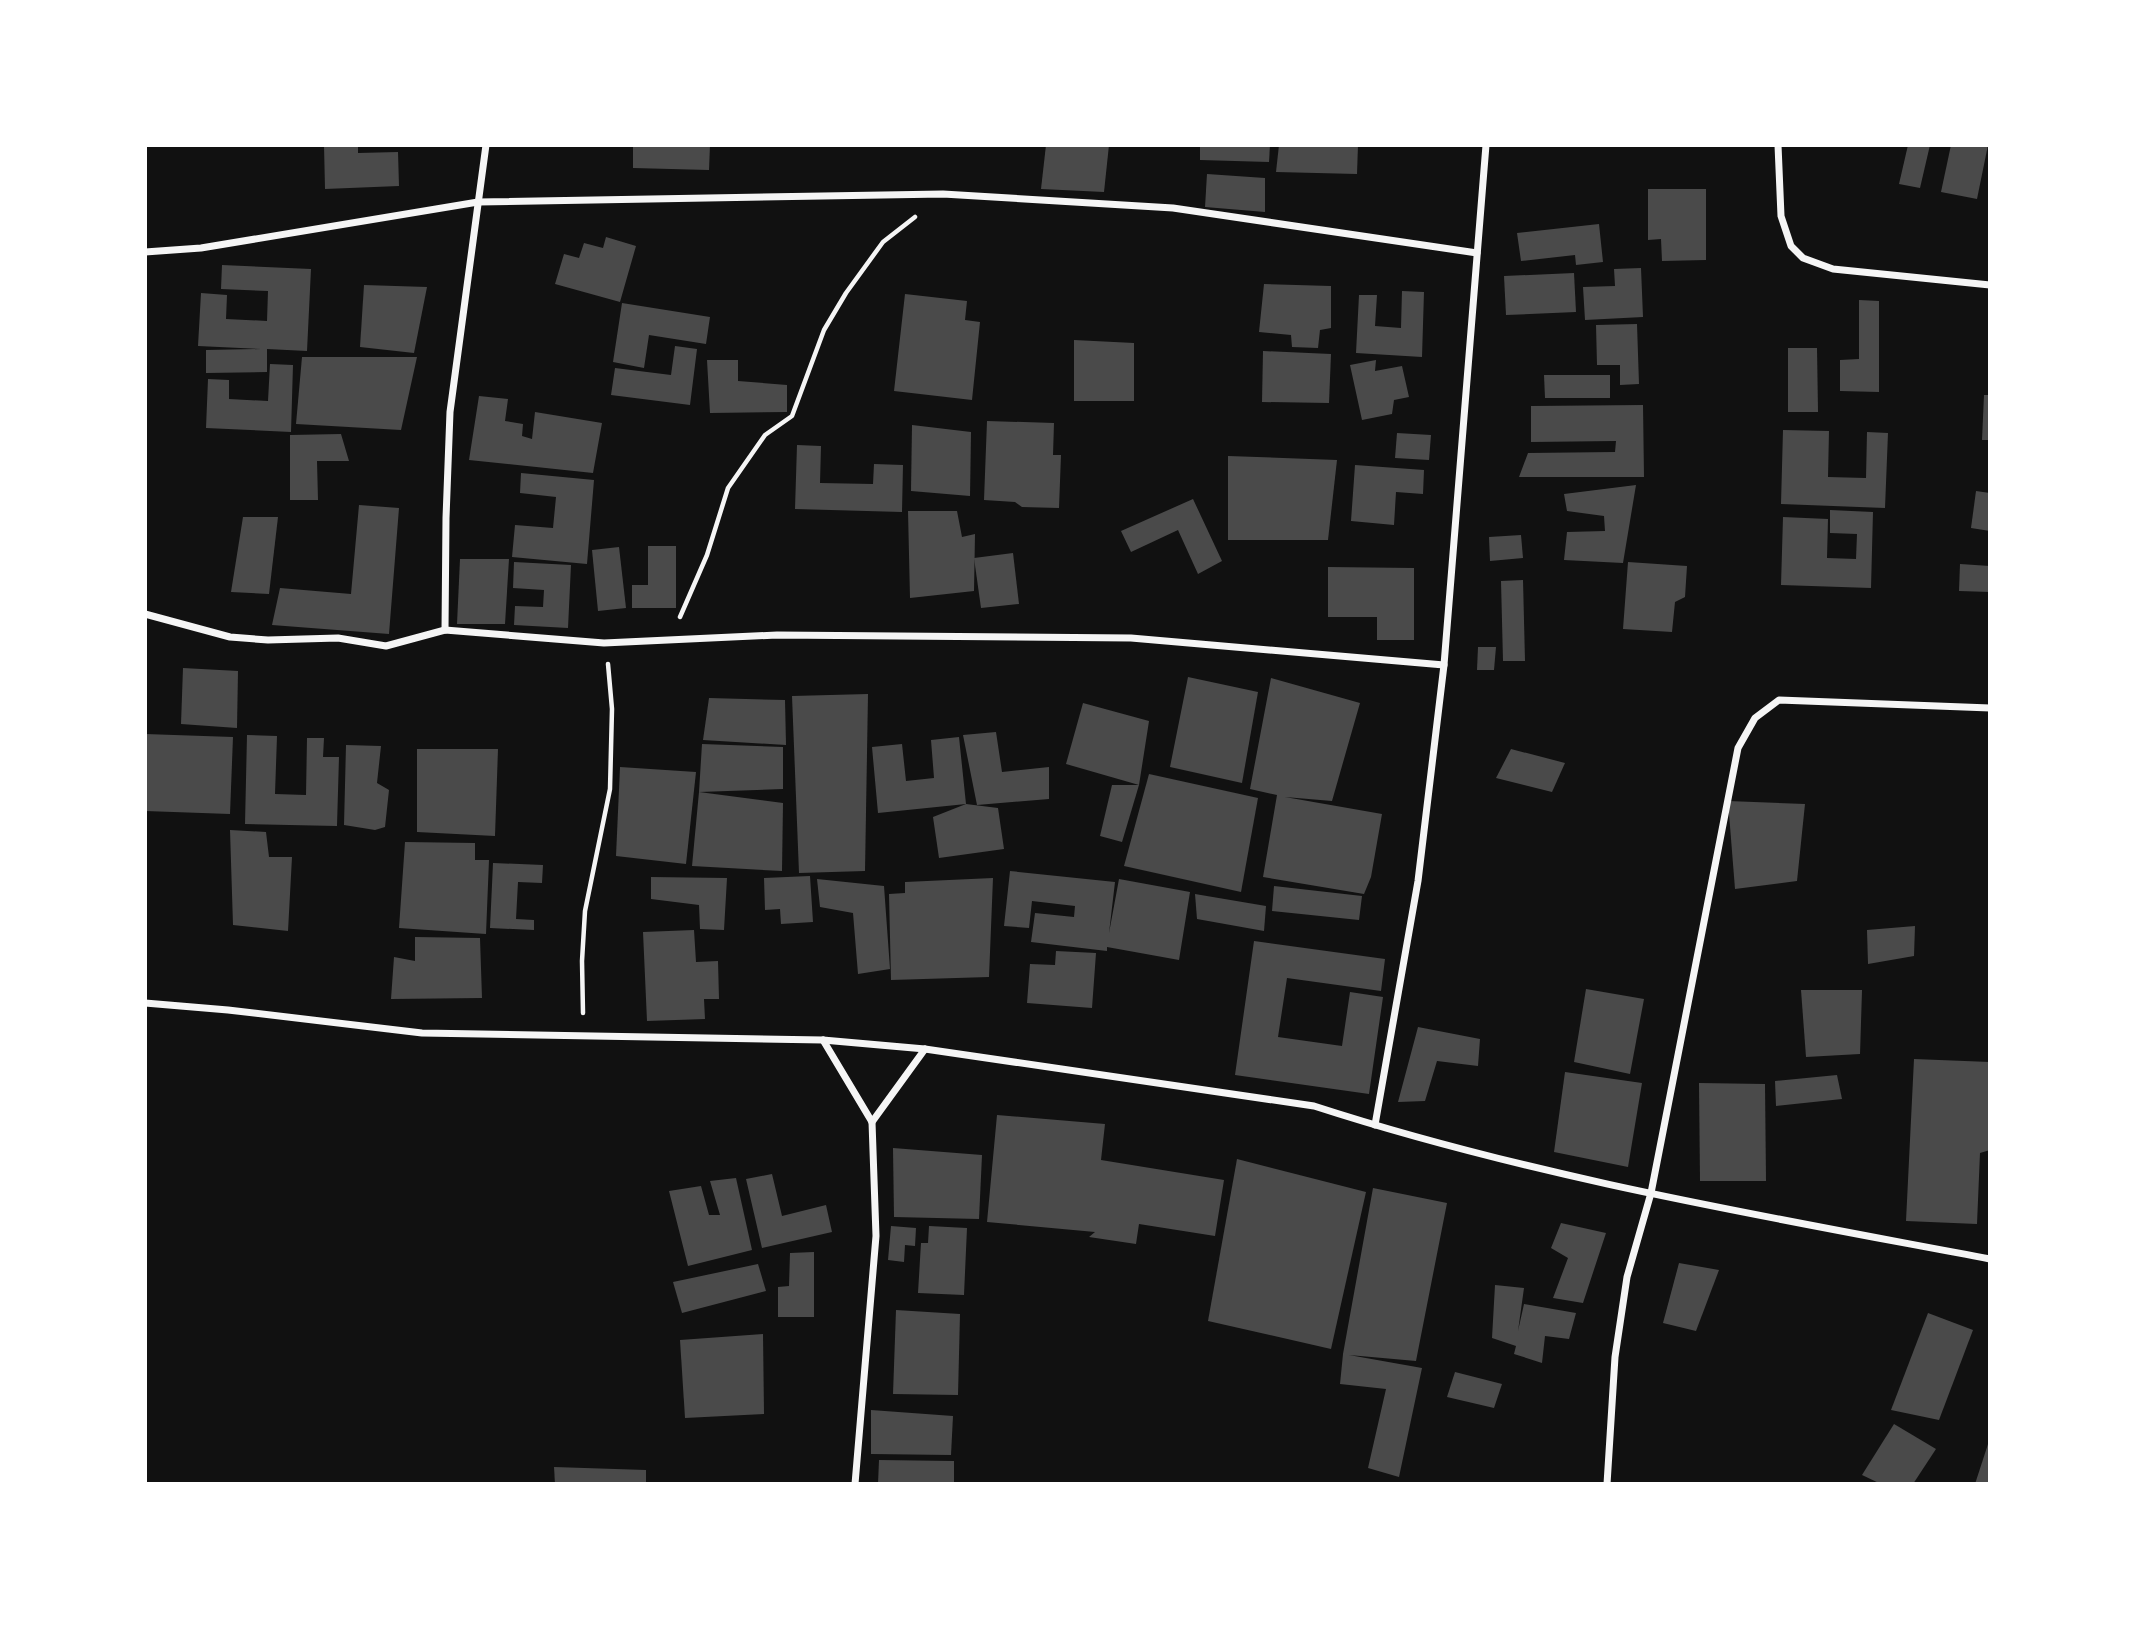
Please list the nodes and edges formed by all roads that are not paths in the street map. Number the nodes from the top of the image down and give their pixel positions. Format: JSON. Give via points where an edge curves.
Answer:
{"nodes":[{"id":1,"x":486,"y":145,"type":"edge"},
{"id":2,"x":1486,"y":145,"type":"edge"},
{"id":3,"x":1778,"y":145,"type":"edge"},
{"id":4,"x":478,"y":202,"type":"junction"},
{"id":5,"x":145,"y":252,"type":"edge"},
{"id":6,"x":1477,"y":253,"type":"junction"},
{"id":7,"x":1990,"y":285,"type":"edge"},
{"id":8,"x":145,"y":614,"type":"edge"},
{"id":9,"x":445,"y":630,"type":"junction"},
{"id":10,"x":1444,"y":665,"type":"junction"},
{"id":11,"x":1990,"y":708,"type":"edge"},
{"id":12,"x":145,"y":1003,"type":"edge"},
{"id":13,"x":823,"y":1040,"type":"junction"},
{"id":14,"x":925,"y":1049,"type":"junction"},
{"id":15,"x":872,"y":1122,"type":"junction"},
{"id":16,"x":1375,"y":1125,"type":"junction"},
{"id":17,"x":1651,"y":1193,"type":"junction"},
{"id":18,"x":1990,"y":1259,"type":"edge"},
{"id":19,"x":855,"y":1484,"type":"edge"},
{"id":20,"x":1607,"y":1484,"type":"edge"}],
"edges":[{"from":1,"to":4,"type":"street"},
{"from":2,"to":6,"type":"street"},
{"from":3,"to":7,"type":"street","via":[[1781,216],[1791,246],[1803,258],[1833,269]]},
{"from":4,"to":5,"type":"street","via":[[201,248]]},
{"from":4,"to":6,"type":"street","via":[[943,194],[1173,208]]},
{"from":4,"to":9,"type":"street","via":[[450,412]]},
{"from":6,"to":10,"type":"street"},
{"from":8,"to":9,"type":"street","via":[[230,637],[268,640],[338,638],[386,646]]},
{"from":9,"to":10,"type":"street","via":[[604,643],[777,635],[1131,638]]},
{"from":10,"to":16,"type":"street","via":[[1418,881]]},
{"from":11,"to":17,"type":"street","via":[[1779,701],[1755,718],[1738,748]]},
{"from":12,"to":13,"type":"street","via":[[422,1032]]},
{"from":13,"to":14,"type":"street"},
{"from":13,"to":15,"type":"street"},
{"from":14,"to":15,"type":"street"},
{"from":14,"to":16,"type":"street","via":[[1314,1105]]},
{"from":15,"to":19,"type":"street","via":[[877,1236]]},
{"from":16,"to":17,"type":"street"},
{"from":17,"to":18,"type":"street"},
{"from":17,"to":20,"type":"street","via":[[1625,1290],[1615,1357]]}]}
